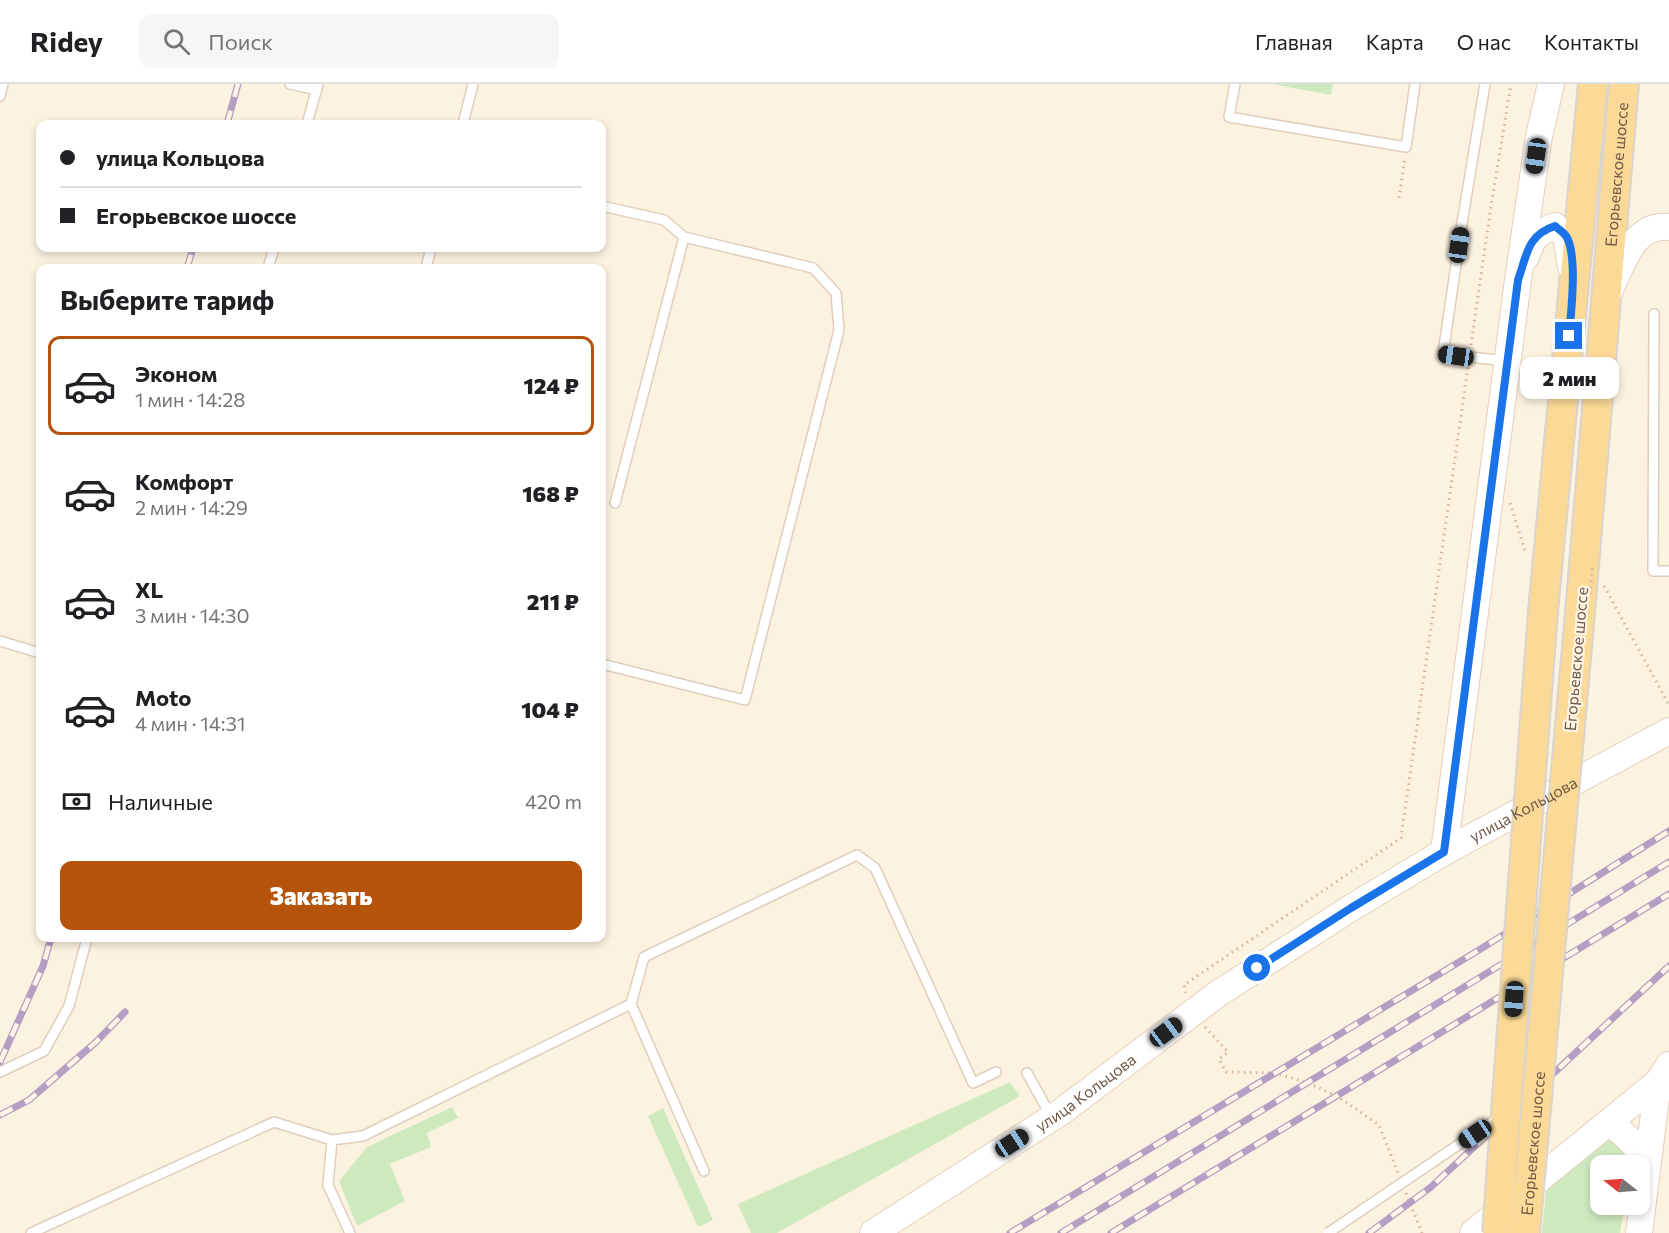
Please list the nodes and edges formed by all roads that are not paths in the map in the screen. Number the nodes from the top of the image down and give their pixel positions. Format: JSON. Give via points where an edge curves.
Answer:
{"nodes":[{"id":1,"x":3,"y":84,"type":"edge"},
{"id":2,"x":290,"y":84,"type":"edge"},
{"id":3,"x":473,"y":84,"type":"edge"},
{"id":4,"x":1235,"y":84,"type":"edge"},
{"id":5,"x":1415,"y":84,"type":"edge"},
{"id":6,"x":1485,"y":84,"type":"edge"},
{"id":7,"x":1551,"y":84,"type":"edge"},
{"id":8,"x":1593,"y":84,"type":"edge"},
{"id":9,"x":1624,"y":84,"type":"edge"},
{"id":10,"x":318,"y":87,"type":"edge"},
{"id":11,"x":0,"y":96,"type":"edge"},
{"id":12,"x":308,"y":120,"type":"edge"},
{"id":13,"x":463,"y":120,"type":"edge"},
{"id":14,"x":606,"y":207,"type":"edge"},
{"id":15,"x":1669,"y":227,"type":"edge"},
{"id":16,"x":684,"y":237,"type":"junction"},
{"id":17,"x":1518,"y":280,"type":"junction"},
{"id":18,"x":1573,"y":290,"type":"junction"},
{"id":19,"x":1607,"y":298,"type":"junction"},
{"id":20,"x":1654,"y":314,"type":"dead end"},
{"id":21,"x":1508,"y":362,"type":"junction"},
{"id":22,"x":615,"y":503,"type":"dead end"},
{"id":23,"x":1669,"y":571,"type":"edge"},
{"id":24,"x":0,"y":641,"type":"edge"},
{"id":25,"x":36,"y":652,"type":"edge"},
{"id":26,"x":606,"y":665,"type":"edge"},
{"id":27,"x":1669,"y":731,"type":"edge"},
{"id":28,"x":1444,"y":852,"type":"junction"},
{"id":29,"x":86,"y":942,"type":"edge"},
{"id":30,"x":631,"y":1004,"type":"junction"},
{"id":31,"x":0,"y":1072,"type":"edge"},
{"id":32,"x":996,"y":1072,"type":"dead end"},
{"id":33,"x":1027,"y":1073,"type":"dead end"},
{"id":34,"x":1663,"y":1073,"type":"edge"},
{"id":35,"x":1506,"y":1113,"type":"junction"},
{"id":36,"x":1052,"y":1118,"type":"junction"},
{"id":37,"x":1610,"y":1122,"type":"junction"},
{"id":38,"x":332,"y":1140,"type":"junction"},
{"id":39,"x":1643,"y":1155,"type":"edge"},
{"id":40,"x":1649,"y":1155,"type":"edge"},
{"id":41,"x":704,"y":1171,"type":"dead end"},
{"id":42,"x":1642,"y":1215,"type":"edge"},
{"id":43,"x":31,"y":1233,"type":"edge"},
{"id":44,"x":350,"y":1233,"type":"edge"},
{"id":45,"x":873,"y":1233,"type":"edge"},
{"id":46,"x":1328,"y":1233,"type":"edge"},
{"id":47,"x":1473,"y":1233,"type":"edge"},
{"id":48,"x":1497,"y":1233,"type":"edge"},
{"id":49,"x":1526,"y":1233,"type":"edge"},
{"id":50,"x":1640,"y":1233,"type":"edge"}],
"edges":[{"from":1,"to":11,"type":"lane"},
{"from":2,"to":10,"type":"lane"},
{"from":3,"to":13,"type":"lane"},
{"from":4,"to":5,"type":"lane","via":[[1229,117],[1406,147]]},
{"from":6,"to":21,"type":"lane","via":[[1443,354]]},
{"from":7,"to":17,"type":"street","via":[[1539,136]]},
{"from":8,"to":18,"type":"main road","name":"Егорьевское шоссе"},
{"from":9,"to":19,"type":"main road","name":"Егорьевское шоссе"},
{"from":10,"to":12,"type":"lane"},
{"from":14,"to":16,"type":"lane","via":[[664,220]]},
{"from":15,"to":19,"type":"street","via":[[1657,226],[1632,243]]},
{"from":16,"to":22,"type":"lane"},
{"from":16,"to":26,"type":"lane","via":[[813,268],[836,293],[839,330],[745,700]]},
{"from":17,"to":18,"type":"street","via":[[1532,239],[1555,226],[1566,236]]},
{"from":17,"to":21,"type":"street"},
{"from":18,"to":35,"type":"main road","name":"Егорьевское шоссе","bridge":true,"via":[[1543,610]]},
{"from":19,"to":49,"type":"main road","name":"Егорьевское шоссе","bridge":true},
{"from":20,"to":23,"type":"lane","via":[[1653,571]]},
{"from":21,"to":28,"type":"street"},
{"from":24,"to":25,"type":"lane"},
{"from":27,"to":28,"type":"street","name":"улица Кольцова"},
{"from":28,"to":36,"type":"street","name":"улица Кольцова","via":[[1228,986]]},
{"from":29,"to":31,"type":"lane","via":[[69,1006],[44,1051]]},
{"from":30,"to":32,"type":"lane","via":[[644,957],[857,855],[875,868],[972,1083]]},
{"from":30,"to":38,"type":"lane","via":[[363,1136]]},
{"from":30,"to":41,"type":"lane"},
{"from":33,"to":36,"type":"lane"},
{"from":34,"to":37,"type":"street"},
{"from":34,"to":40,"type":"street"},
{"from":35,"to":46,"type":"lane","bridge":true},
{"from":35,"to":48,"type":"main road","name":"Егорьевское шоссе","bridge":true},
{"from":36,"to":45,"type":"street","name":"улица Кольцова"},
{"from":37,"to":39,"type":"street"},
{"from":37,"to":47,"type":"street"},
{"from":38,"to":43,"type":"lane","via":[[274,1122]]},
{"from":38,"to":44,"type":"lane","via":[[328,1185]]},
{"from":42,"to":50,"type":"street"}]}
